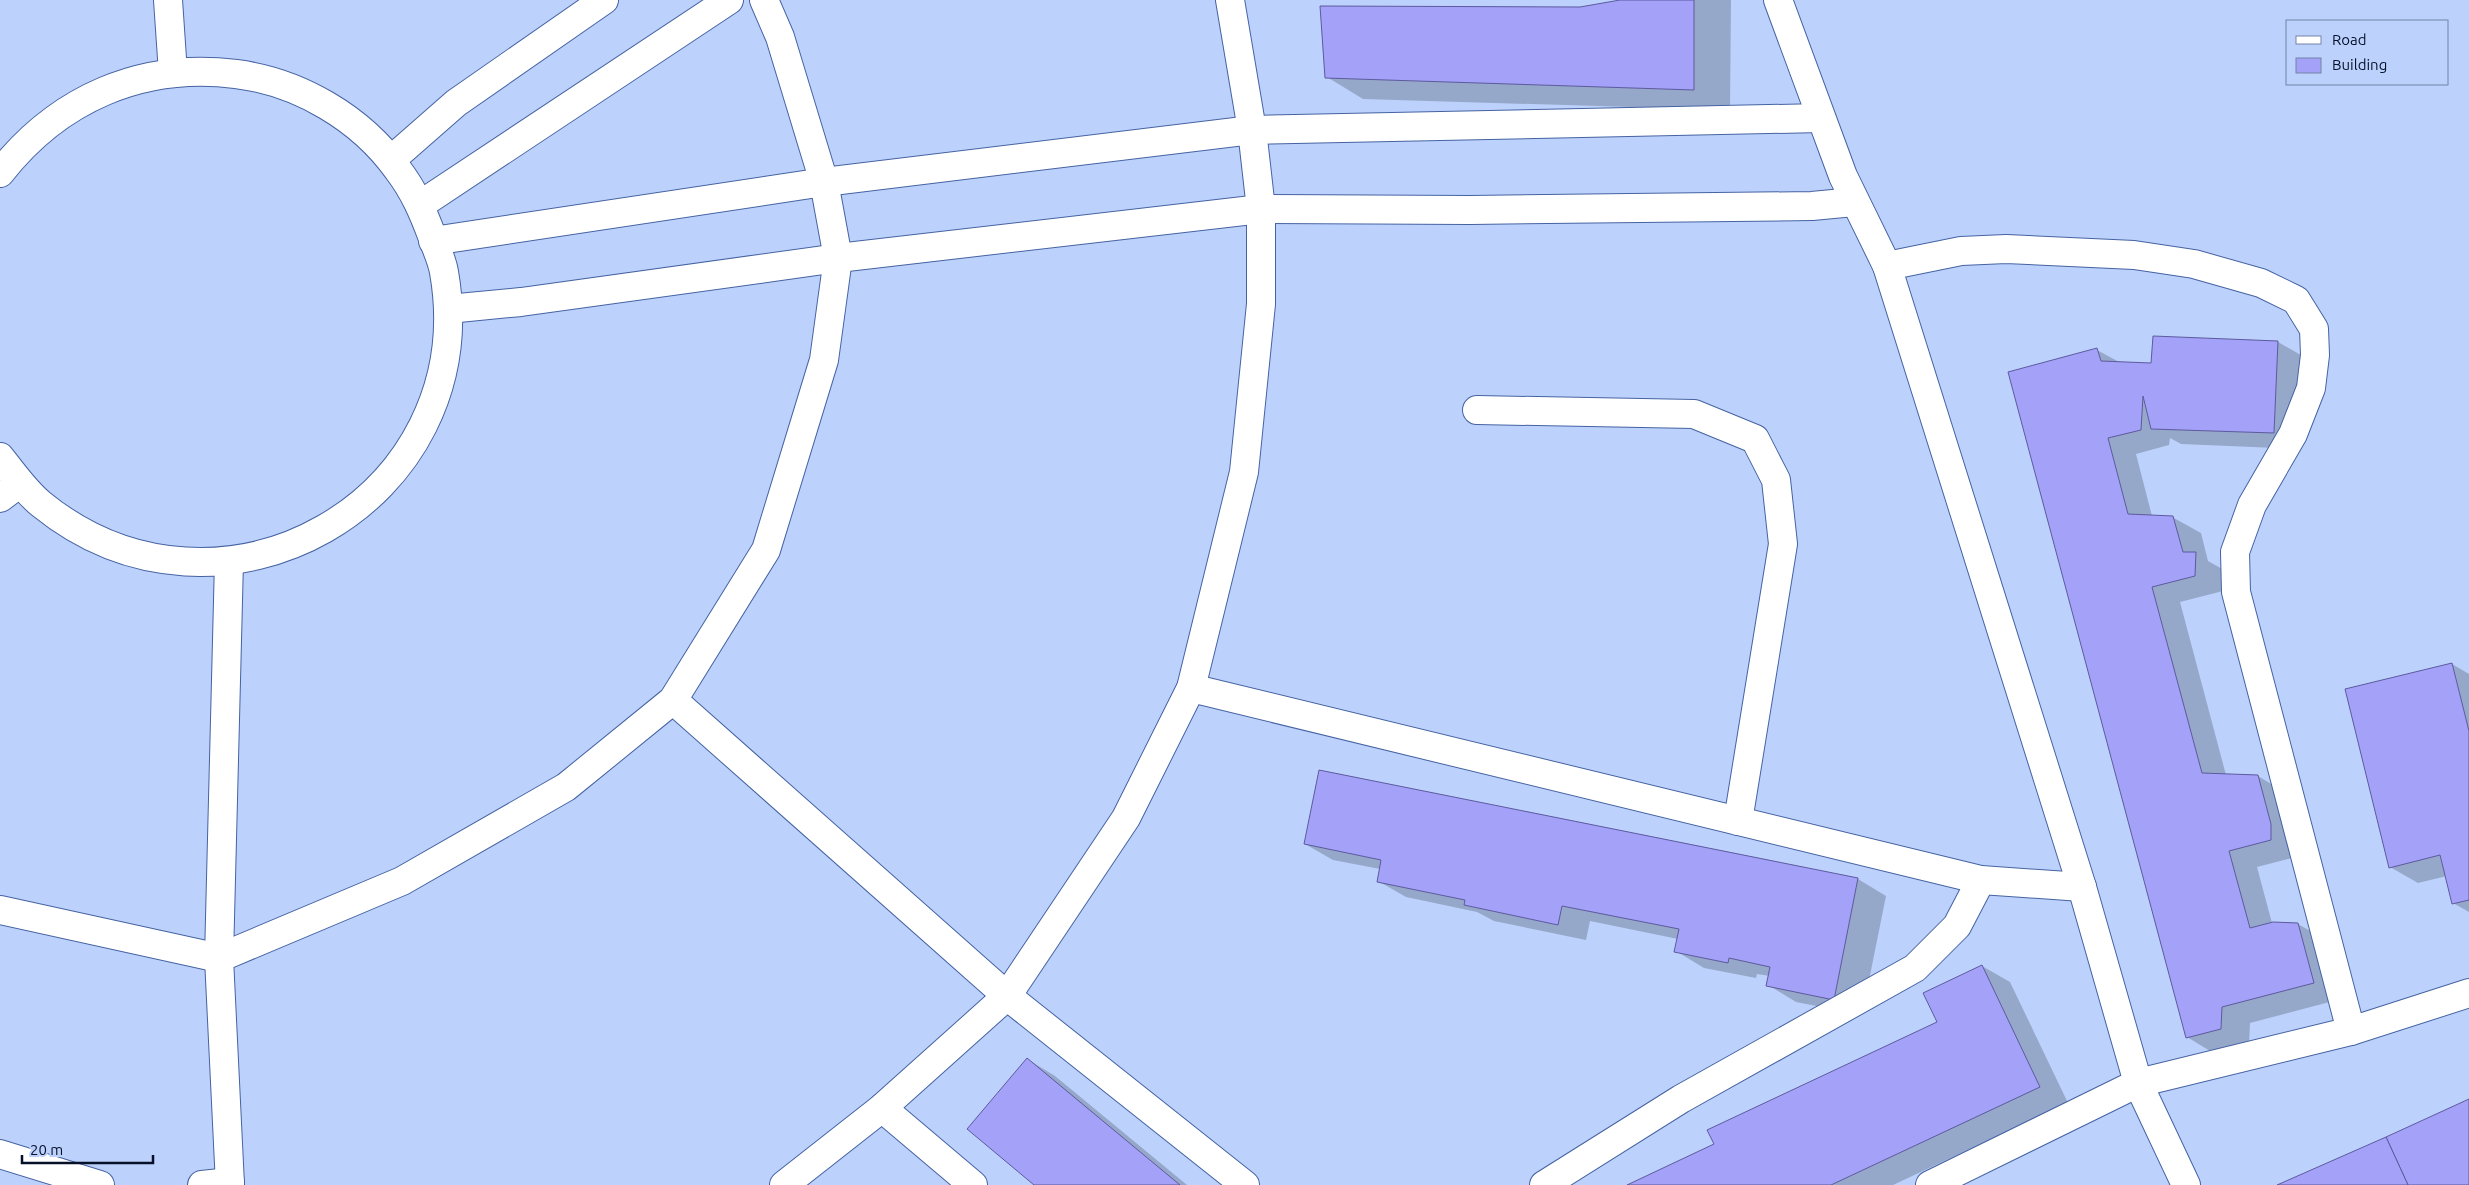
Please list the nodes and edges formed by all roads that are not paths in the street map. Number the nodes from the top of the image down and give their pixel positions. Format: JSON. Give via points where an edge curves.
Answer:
{"nodes":[{"id":1,"x":168,"y":0,"type":"edge"},
{"id":2,"x":604,"y":0,"type":"edge"},
{"id":3,"x":729,"y":0,"type":"edge"},
{"id":4,"x":764,"y":0,"type":"edge"},
{"id":5,"x":1230,"y":0,"type":"edge"},
{"id":6,"x":1778,"y":0,"type":"edge"},
{"id":7,"x":173,"y":73,"type":"junction"},
{"id":8,"x":1821,"y":118,"type":"junction"},
{"id":9,"x":1252,"y":130,"type":"junction"},
{"id":10,"x":391,"y":160,"type":"junction"},
{"id":11,"x":0,"y":173,"type":"edge"},
{"id":12,"x":824,"y":182,"type":"junction"},
{"id":13,"x":1854,"y":202,"type":"junction"},
{"id":14,"x":420,"y":205,"type":"junction"},
{"id":15,"x":1261,"y":210,"type":"junction"},
{"id":16,"x":433,"y":241,"type":"junction"},
{"id":17,"x":838,"y":258,"type":"junction"},
{"id":18,"x":1887,"y":266,"type":"junction"},
{"id":19,"x":448,"y":310,"type":"junction"},
{"id":20,"x":1477,"y":410,"type":"dead end"},
{"id":21,"x":0,"y":457,"type":"edge"},
{"id":22,"x":10,"y":491,"type":"edge"},
{"id":23,"x":229,"y":561,"type":"junction"},
{"id":24,"x":1191,"y":688,"type":"junction"},
{"id":25,"x":673,"y":700,"type":"junction"},
{"id":26,"x":1738,"y":821,"type":"junction"},
{"id":27,"x":1981,"y":880,"type":"junction"},
{"id":28,"x":2082,"y":887,"type":"junction"},
{"id":29,"x":0,"y":910,"type":"edge"},
{"id":30,"x":219,"y":958,"type":"junction"},
{"id":31,"x":2469,"y":992,"type":"edge"},
{"id":32,"x":1007,"y":996,"type":"junction"},
{"id":33,"x":2351,"y":1031,"type":"junction"},
{"id":34,"x":2138,"y":1083,"type":"junction"},
{"id":35,"x":882,"y":1108,"type":"junction"},
{"id":36,"x":0,"y":1154,"type":"edge"},
{"id":37,"x":230,"y":1183,"type":"edge"},
{"id":38,"x":100,"y":1185,"type":"edge"},
{"id":39,"x":202,"y":1185,"type":"edge"},
{"id":40,"x":784,"y":1185,"type":"edge"},
{"id":41,"x":973,"y":1185,"type":"edge"},
{"id":42,"x":1245,"y":1185,"type":"edge"},
{"id":43,"x":1544,"y":1185,"type":"edge"},
{"id":44,"x":1930,"y":1185,"type":"edge"},
{"id":45,"x":2186,"y":1185,"type":"edge"}],
"edges":[{"from":1,"to":7,"type":"street"},
{"from":2,"to":10,"type":"street","via":[[456,103]]},
{"from":3,"to":14,"type":"street"},
{"from":4,"to":12,"type":"street","via":[[780,37]]},
{"from":5,"to":9,"type":"street"},
{"from":6,"to":8,"type":"street"},
{"from":7,"to":10,"type":"street","via":[[214,71],[254,76],[293,89],[330,107],[362,131]]},
{"from":7,"to":11,"type":"street","via":[[133,81],[88,99],[59,116],[28,141]]},
{"from":8,"to":9,"type":"street"},
{"from":8,"to":13,"type":"street"},
{"from":9,"to":12,"type":"street"},
{"from":9,"to":15,"type":"street"},
{"from":10,"to":14,"type":"street"},
{"from":12,"to":16,"type":"street"},
{"from":12,"to":17,"type":"street"},
{"from":13,"to":15,"type":"street","via":[[1763,207]]},
{"from":13,"to":18,"type":"street"},
{"from":14,"to":16,"type":"street"},
{"from":15,"to":17,"type":"street"},
{"from":15,"to":24,"type":"street","via":[[1261,304],[1244,472]]},
{"from":16,"to":19,"type":"street","via":[[444,269]]},
{"from":17,"to":19,"type":"street"},
{"from":17,"to":25,"type":"street","via":[[824,360],[766,550]]},
{"from":18,"to":28,"type":"street"},
{"from":18,"to":33,"type":"street","via":[[1960,251],[1997,249],[2134,255],[2194,264],[2261,283],[2296,300],[2314,328],[2311,388],[2292,434],[2252,505],[2235,552],[2236,592]]},
{"from":19,"to":23,"type":"street","via":[[446,350],[437,390],[422,428],[401,462],[374,493],[335,523],[307,539],[269,553]]},
{"from":20,"to":26,"type":"street","via":[[1694,414],[1755,439],[1776,480],[1783,544]]},
{"from":21,"to":22,"type":"street"},
{"from":22,"to":23,"type":"street","via":[[39,503],[72,527],[108,545],[148,558],[188,563]]},
{"from":23,"to":30,"type":"street"},
{"from":24,"to":26,"type":"street"},
{"from":24,"to":32,"type":"street","via":[[1126,818]]},
{"from":25,"to":30,"type":"street","via":[[566,787],[402,881]]},
{"from":25,"to":32,"type":"street"},
{"from":26,"to":27,"type":"street"},
{"from":27,"to":28,"type":"street"},
{"from":27,"to":43,"type":"street","via":[[1957,926],[1915,968],[1681,1100]]},
{"from":28,"to":34,"type":"street"},
{"from":29,"to":30,"type":"street"},
{"from":30,"to":37,"type":"street"},
{"from":31,"to":33,"type":"street"},
{"from":32,"to":35,"type":"street"},
{"from":32,"to":42,"type":"street"},
{"from":33,"to":34,"type":"street"},
{"from":34,"to":44,"type":"street"},
{"from":34,"to":45,"type":"street"},
{"from":35,"to":40,"type":"street"},
{"from":35,"to":41,"type":"street"},
{"from":36,"to":38,"type":"street"},
{"from":37,"to":39,"type":"street"}]}
